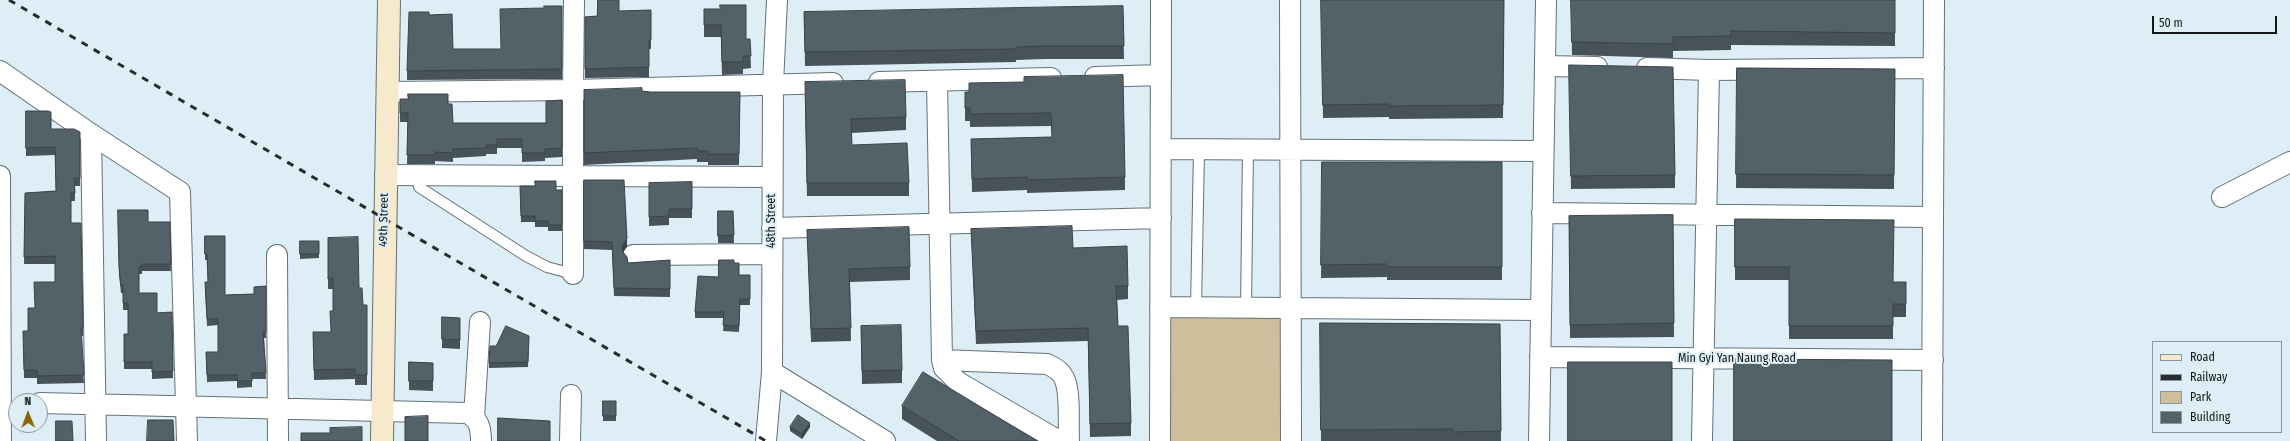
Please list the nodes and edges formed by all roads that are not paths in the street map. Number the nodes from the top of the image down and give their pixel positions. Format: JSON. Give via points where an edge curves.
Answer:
{"nodes":[{"id":1,"x":389,"y":0,"type":"edge"},
{"id":2,"x":574,"y":0,"type":"edge"},
{"id":3,"x":777,"y":0,"type":"edge"},
{"id":4,"x":1160,"y":0,"type":"edge"},
{"id":5,"x":1290,"y":0,"type":"edge"},
{"id":6,"x":1546,"y":0,"type":"edge"},
{"id":7,"x":1934,"y":0,"type":"edge"},
{"id":8,"x":1545,"y":66,"type":"junction"},
{"id":9,"x":1934,"y":68,"type":"junction"},
{"id":10,"x":1709,"y":70,"type":"junction"},
{"id":11,"x":0,"y":71,"type":"edge"},
{"id":12,"x":1161,"y":75,"type":"junction"},
{"id":13,"x":937,"y":81,"type":"junction"},
{"id":14,"x":773,"y":84,"type":"junction"},
{"id":15,"x":573,"y":90,"type":"junction"},
{"id":16,"x":388,"y":92,"type":"junction"},
{"id":17,"x":90,"y":134,"type":"junction"},
{"id":18,"x":1290,"y":148,"type":"junction"},
{"id":19,"x":1161,"y":149,"type":"junction"},
{"id":20,"x":1199,"y":149,"type":"junction"},
{"id":21,"x":1248,"y":149,"type":"junction"},
{"id":22,"x":1543,"y":151,"type":"junction"},
{"id":23,"x":2290,"y":162,"type":"edge"},
{"id":24,"x":385,"y":175,"type":"junction"},
{"id":25,"x":417,"y":175,"type":"junction"},
{"id":26,"x":0,"y":176,"type":"edge"},
{"id":27,"x":572,"y":176,"type":"junction"},
{"id":28,"x":772,"y":176,"type":"junction"},
{"id":29,"x":2222,"y":197,"type":"dead end"},
{"id":30,"x":1542,"y":213,"type":"junction"},
{"id":31,"x":1707,"y":214,"type":"junction"},
{"id":32,"x":1932,"y":217,"type":"junction"},
{"id":33,"x":1161,"y":218,"type":"junction"},
{"id":34,"x":940,"y":225,"type":"junction"},
{"id":35,"x":772,"y":228,"type":"junction"},
{"id":36,"x":772,"y":254,"type":"junction"},
{"id":37,"x":277,"y":255,"type":"dead end"},
{"id":38,"x":633,"y":255,"type":"dead end"},
{"id":39,"x":572,"y":274,"type":"joint"},
{"id":40,"x":1160,"y":307,"type":"junction"},
{"id":41,"x":1196,"y":308,"type":"junction"},
{"id":42,"x":1246,"y":308,"type":"junction"},
{"id":43,"x":1290,"y":308,"type":"junction"},
{"id":44,"x":1540,"y":310,"type":"junction"},
{"id":45,"x":480,"y":322,"type":"dead end"},
{"id":46,"x":1540,"y":357,"type":"junction"},
{"id":47,"x":1704,"y":358,"type":"junction"},
{"id":48,"x":942,"y":360,"type":"junction"},
{"id":49,"x":1933,"y":360,"type":"junction"},
{"id":50,"x":772,"y":372,"type":"junction"},
{"id":51,"x":571,"y":395,"type":"dead end"},
{"id":52,"x":6,"y":402,"type":"edge"},
{"id":53,"x":48,"y":403,"type":"edge"},
{"id":54,"x":96,"y":404,"type":"junction"},
{"id":55,"x":188,"y":407,"type":"junction"},
{"id":56,"x":278,"y":408,"type":"junction"},
{"id":57,"x":382,"y":412,"type":"junction"},
{"id":58,"x":474,"y":417,"type":"junction"},
{"id":59,"x":1,"y":441,"type":"edge"},
{"id":60,"x":96,"y":441,"type":"edge"},
{"id":61,"x":187,"y":441,"type":"edge"},
{"id":62,"x":278,"y":441,"type":"edge"},
{"id":63,"x":382,"y":441,"type":"edge"},
{"id":64,"x":481,"y":441,"type":"edge"},
{"id":65,"x":570,"y":441,"type":"edge"},
{"id":66,"x":766,"y":441,"type":"edge"},
{"id":67,"x":885,"y":441,"type":"edge"},
{"id":68,"x":1059,"y":441,"type":"edge"},
{"id":69,"x":1069,"y":441,"type":"edge"},
{"id":70,"x":1160,"y":441,"type":"edge"},
{"id":71,"x":1290,"y":441,"type":"edge"},
{"id":72,"x":1539,"y":441,"type":"edge"},
{"id":73,"x":1702,"y":441,"type":"edge"},
{"id":74,"x":1932,"y":441,"type":"edge"}],
"edges":[{"from":1,"to":16,"type":"main road","name":"49th Street"},
{"from":2,"to":15,"type":"street"},
{"from":3,"to":14,"type":"street","name":"48th Street"},
{"from":4,"to":12,"type":"street"},
{"from":5,"to":18,"type":"street"},
{"from":6,"to":8,"type":"street"},
{"from":7,"to":9,"type":"street"},
{"from":8,"to":10,"type":"street"},
{"from":8,"to":22,"type":"street"},
{"from":9,"to":10,"type":"street"},
{"from":9,"to":32,"type":"street"},
{"from":10,"to":31,"type":"street"},
{"from":11,"to":17,"type":"street"},
{"from":12,"to":13,"type":"street"},
{"from":12,"to":19,"type":"street"},
{"from":13,"to":14,"type":"street"},
{"from":13,"to":34,"type":"street"},
{"from":14,"to":15,"type":"street"},
{"from":14,"to":28,"type":"street","name":"48th Street"},
{"from":15,"to":16,"type":"street"},
{"from":15,"to":27,"type":"street"},
{"from":16,"to":24,"type":"main road","name":"49th Street"},
{"from":17,"to":54,"type":"street"},
{"from":17,"to":55,"type":"street","via":[[180,192]]},
{"from":18,"to":21,"type":"street"},
{"from":18,"to":22,"type":"street"},
{"from":18,"to":43,"type":"street"},
{"from":19,"to":20,"type":"street"},
{"from":19,"to":33,"type":"street"},
{"from":20,"to":21,"type":"street"},
{"from":20,"to":41,"type":"lane"},
{"from":21,"to":42,"type":"lane"},
{"from":22,"to":30,"type":"street"},
{"from":23,"to":29,"type":"street"},
{"from":24,"to":25,"type":"street"},
{"from":24,"to":57,"type":"main road","name":"49th Street"},
{"from":25,"to":27,"type":"street"},
{"from":25,"to":39,"type":"lane","via":[[419,187],[486,231],[547,267]]},
{"from":26,"to":52,"type":"street"},
{"from":27,"to":28,"type":"street"},
{"from":27,"to":39,"type":"street"},
{"from":28,"to":35,"type":"street","name":"48th Street"},
{"from":30,"to":31,"type":"street"},
{"from":30,"to":44,"type":"street"},
{"from":31,"to":32,"type":"street"},
{"from":31,"to":47,"type":"street"},
{"from":32,"to":49,"type":"street"},
{"from":33,"to":34,"type":"street"},
{"from":33,"to":40,"type":"street"},
{"from":34,"to":35,"type":"street"},
{"from":34,"to":48,"type":"street"},
{"from":35,"to":36,"type":"street","name":"48th Street"},
{"from":36,"to":38,"type":"street"},
{"from":36,"to":50,"type":"street","name":"48th Street"},
{"from":37,"to":56,"type":"street"},
{"from":40,"to":41,"type":"street"},
{"from":40,"to":70,"type":"street"},
{"from":41,"to":42,"type":"street"},
{"from":42,"to":43,"type":"street"},
{"from":43,"to":44,"type":"street"},
{"from":43,"to":71,"type":"street"},
{"from":44,"to":46,"type":"street"},
{"from":45,"to":58,"type":"street"},
{"from":46,"to":47,"type":"street","name":"Min Gyi Yan Naung Road"},
{"from":46,"to":72,"type":"street"},
{"from":47,"to":49,"type":"street","name":"Min Gyi Yan Naung Road"},
{"from":47,"to":73,"type":"street"},
{"from":48,"to":68,"type":"street","via":[[944,368],[958,382]]},
{"from":48,"to":69,"type":"street","via":[[1047,364],[1054,368],[1065,378]]},
{"from":49,"to":74,"type":"street"},
{"from":50,"to":66,"type":"street","name":"48th Street"},
{"from":50,"to":67,"type":"street"},
{"from":51,"to":65,"type":"street"},
{"from":52,"to":59,"type":"street"},
{"from":53,"to":54,"type":"street"},
{"from":54,"to":55,"type":"street"},
{"from":54,"to":60,"type":"street"},
{"from":55,"to":56,"type":"street"},
{"from":55,"to":61,"type":"street"},
{"from":56,"to":57,"type":"street"},
{"from":56,"to":62,"type":"street"},
{"from":57,"to":58,"type":"street","via":[[467,413]]},
{"from":57,"to":63,"type":"main road","name":"49th Street"},
{"from":58,"to":64,"type":"street","via":[[479,422]]}]}
